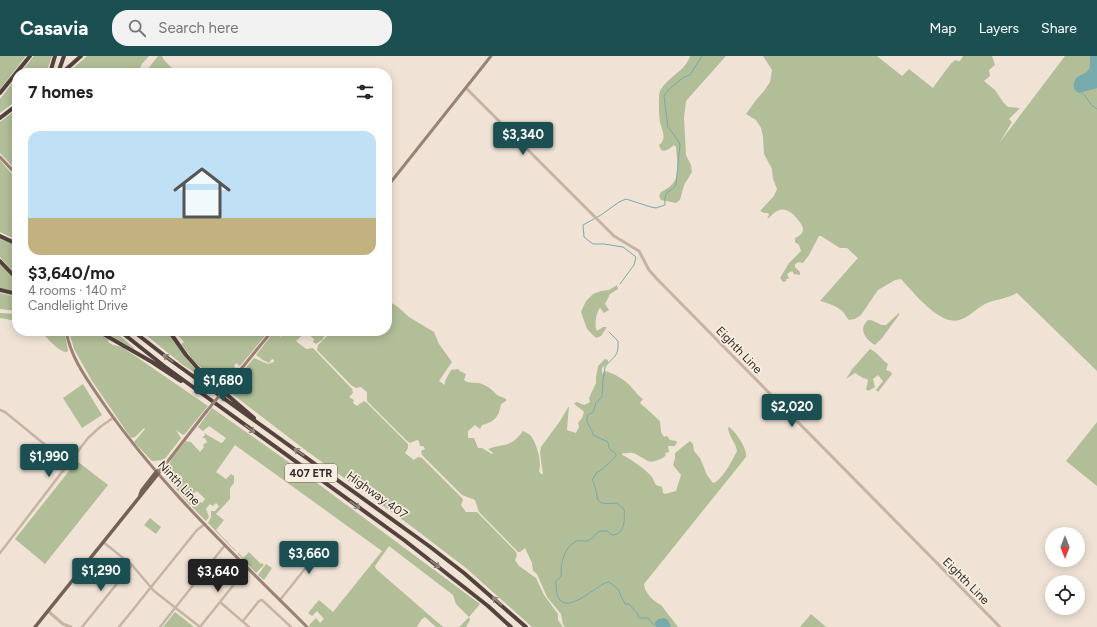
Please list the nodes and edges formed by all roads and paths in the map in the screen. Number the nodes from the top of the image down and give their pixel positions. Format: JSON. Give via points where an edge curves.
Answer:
{"nodes":[{"id":1,"x":30,"y":56,"type":"edge"},
{"id":2,"x":55,"y":56,"type":"edge"},
{"id":3,"x":64,"y":56,"type":"edge"},
{"id":4,"x":81,"y":56,"type":"edge"},
{"id":5,"x":491,"y":56,"type":"edge"},
{"id":6,"x":20,"y":68,"type":"edge"},
{"id":7,"x":51,"y":68,"type":"edge"},
{"id":8,"x":60,"y":68,"type":"edge"},
{"id":9,"x":64,"y":68,"type":"edge"},
{"id":10,"x":12,"y":78,"type":"edge"},
{"id":11,"x":466,"y":88,"type":"junction"},
{"id":12,"x":0,"y":93,"type":"edge"},
{"id":13,"x":12,"y":109,"type":"edge"},
{"id":14,"x":0,"y":118,"type":"edge"},
{"id":15,"x":0,"y":157,"type":"edge"},
{"id":16,"x":12,"y":170,"type":"edge"},
{"id":17,"x":392,"y":181,"type":"edge"},
{"id":18,"x":0,"y":236,"type":"edge"},
{"id":19,"x":12,"y":242,"type":"edge"},
{"id":20,"x":0,"y":261,"type":"edge"},
{"id":21,"x":12,"y":274,"type":"edge"},
{"id":22,"x":0,"y":290,"type":"edge"},
{"id":23,"x":12,"y":293,"type":"edge"},
{"id":24,"x":67,"y":336,"type":"edge"},
{"id":25,"x":107,"y":336,"type":"edge"},
{"id":26,"x":127,"y":336,"type":"edge"},
{"id":27,"x":139,"y":336,"type":"edge"},
{"id":28,"x":173,"y":336,"type":"edge"},
{"id":29,"x":268,"y":336,"type":"edge"},
{"id":30,"x":218,"y":406,"type":"junction"},
{"id":31,"x":0,"y":410,"type":"edge"},
{"id":32,"x":113,"y":418,"type":"junction"},
{"id":33,"x":257,"y":421,"type":"junction"},
{"id":34,"x":70,"y":463,"type":"junction"},
{"id":35,"x":157,"y":473,"type":"junction"},
{"id":36,"x":205,"y":524,"type":"junction"},
{"id":37,"x":103,"y":542,"type":"junction"},
{"id":38,"x":225,"y":545,"type":"junction"},
{"id":39,"x":290,"y":546,"type":"dead end"},
{"id":40,"x":0,"y":553,"type":"edge"},
{"id":41,"x":132,"y":565,"type":"junction"},
{"id":42,"x":248,"y":567,"type":"junction"},
{"id":43,"x":151,"y":587,"type":"junction"},
{"id":44,"x":280,"y":600,"type":"junction"},
{"id":45,"x":220,"y":602,"type":"junction"},
{"id":46,"x":175,"y":608,"type":"junction"},
{"id":47,"x":48,"y":611,"type":"junction"},
{"id":48,"x":243,"y":621,"type":"junction"},
{"id":49,"x":35,"y":627,"type":"edge"},
{"id":50,"x":71,"y":627,"type":"edge"},
{"id":51,"x":82,"y":627,"type":"edge"},
{"id":52,"x":119,"y":627,"type":"edge"},
{"id":53,"x":160,"y":627,"type":"edge"},
{"id":54,"x":200,"y":627,"type":"edge"},
{"id":55,"x":249,"y":627,"type":"edge"},
{"id":56,"x":291,"y":627,"type":"edge"},
{"id":57,"x":306,"y":627,"type":"edge"},
{"id":58,"x":511,"y":627,"type":"edge"},
{"id":59,"x":526,"y":627,"type":"edge"},
{"id":60,"x":1000,"y":627,"type":"edge"}],
"edges":[{"from":1,"to":6,"type":"highway"},
{"from":2,"to":7,"type":"highway"},
{"from":3,"to":8,"type":"highway"},
{"from":4,"to":9,"type":"highway"},
{"from":5,"to":11,"type":"main road"},
{"from":10,"to":12,"type":"highway"},
{"from":11,"to":17,"type":"main road"},
{"from":11,"to":60,"type":"street","name":"Eighth Line","via":[[597,219],[619,239],[638,251],[657,279]]},
{"from":13,"to":14,"type":"highway"},
{"from":15,"to":16,"type":"main road"},
{"from":18,"to":19,"type":"highway"},
{"from":20,"to":21,"type":"highway"},
{"from":22,"to":23,"type":"highway"},
{"from":24,"to":32,"type":"main road","name":"Ninth Line","via":[[79,368]]},
{"from":25,"to":30,"type":"highway","via":[[152,362]]},
{"from":26,"to":30,"type":"highway","name":"Highway 407","number":"407 ETR"},
{"from":33,"to":27,"type":"highway","name":"Highway 407","number":"407 ETR","one_way":true},
{"from":28,"to":33,"type":"highway","via":[[198,369]]},
{"from":29,"to":35,"type":"main road","bridge":true},
{"from":30,"to":58,"type":"highway","name":"Highway 407","number":"407 ETR","one_way":true,"via":[[404,540]]},
{"from":31,"to":34,"type":"street"},
{"from":32,"to":34,"type":"street","via":[[88,438]]},
{"from":32,"to":35,"type":"main road","name":"Ninth Line"},
{"from":59,"to":33,"type":"highway","name":"Highway 407","number":"407 ETR","one_way":true,"via":[[430,546]]},
{"from":34,"to":40,"type":"street"},
{"from":35,"to":36,"type":"main road","name":"Ninth Line"},
{"from":35,"to":37,"type":"main road","via":[[144,493]]},
{"from":36,"to":38,"type":"main road","name":"Ninth Line"},
{"from":36,"to":43,"type":"street","via":[[197,530]]},
{"from":37,"to":41,"type":"street"},
{"from":37,"to":47,"type":"main road"},
{"from":38,"to":42,"type":"main road","name":"Ninth Line"},
{"from":38,"to":46,"type":"street"},
{"from":39,"to":44,"type":"street","via":[[307,560],[308,565]]},
{"from":41,"to":43,"type":"street"},
{"from":41,"to":51,"type":"street"},
{"from":42,"to":44,"type":"main road","name":"Ninth Line"},
{"from":42,"to":45,"type":"street"},
{"from":43,"to":46,"type":"street"},
{"from":43,"to":52,"type":"street"},
{"from":44,"to":57,"type":"main road","name":"Ninth Line"},
{"from":45,"to":48,"type":"street"},
{"from":45,"to":54,"type":"street"},
{"from":46,"to":53,"type":"street"},
{"from":46,"to":54,"type":"street"},
{"from":47,"to":49,"type":"main road"},
{"from":47,"to":50,"type":"street","via":[[63,624]]},
{"from":48,"to":55,"type":"street"},
{"from":48,"to":56,"type":"street","via":[[258,601],[262,600]]}]}
